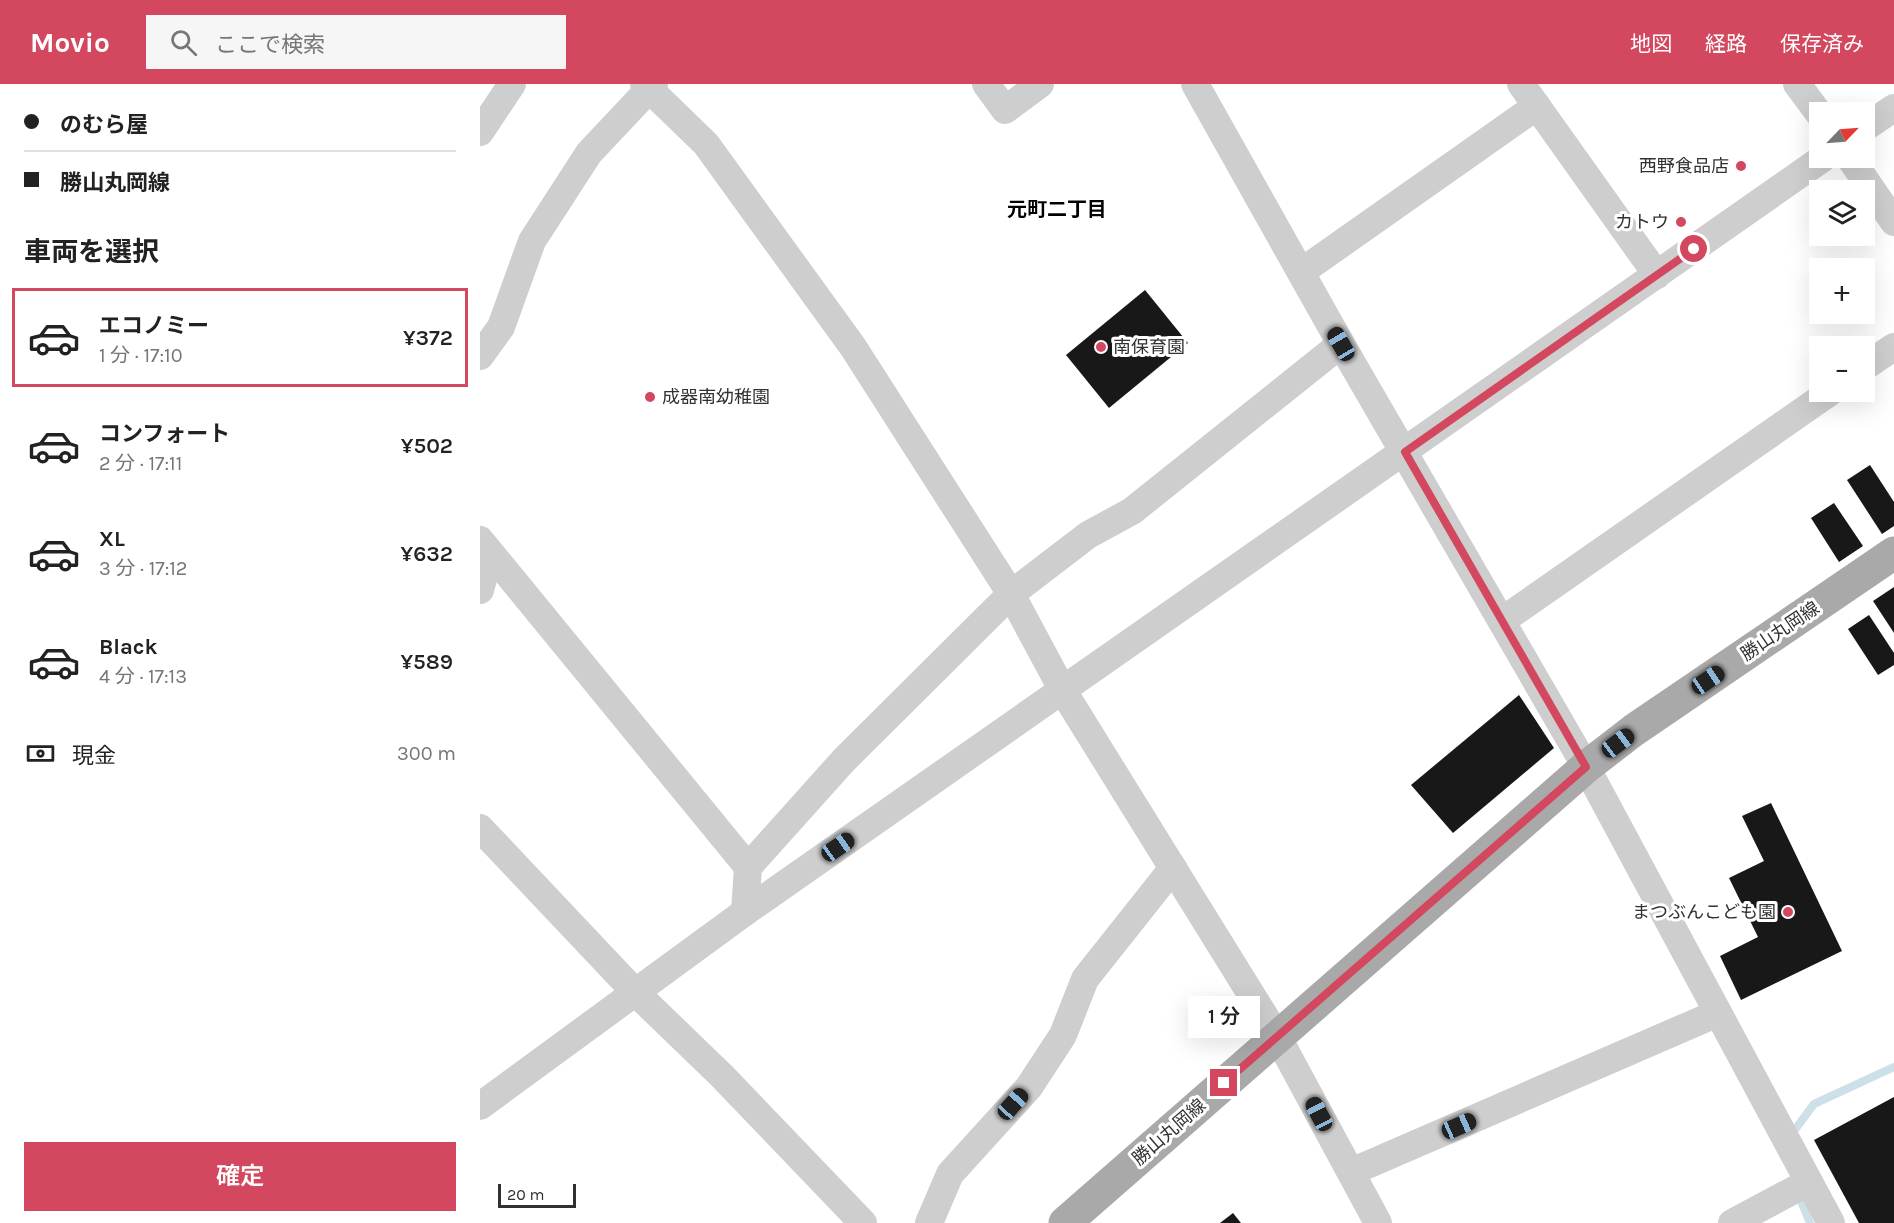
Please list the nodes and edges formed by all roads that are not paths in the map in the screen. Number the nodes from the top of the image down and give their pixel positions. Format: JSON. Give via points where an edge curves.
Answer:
{"nodes":[{"id":1,"x":512,"y":84,"type":"edge"},
{"id":2,"x":986,"y":84,"type":"edge"},
{"id":3,"x":1040,"y":84,"type":"edge"},
{"id":4,"x":1195,"y":84,"type":"edge"},
{"id":5,"x":1797,"y":84,"type":"edge"},
{"id":6,"x":649,"y":86,"type":"edge"},
{"id":7,"x":1529,"y":95,"type":"edge"},
{"id":8,"x":1810,"y":102,"type":"edge"},
{"id":9,"x":1894,"y":108,"type":"edge"},
{"id":10,"x":1875,"y":121,"type":"edge"},
{"id":11,"x":480,"y":132,"type":"edge"},
{"id":12,"x":1809,"y":167,"type":"edge"},
{"id":13,"x":1857,"y":168,"type":"edge"},
{"id":14,"x":1894,"y":222,"type":"edge"},
{"id":15,"x":1300,"y":272,"type":"junction"},
{"id":16,"x":1658,"y":275,"type":"junction"},
{"id":17,"x":1341,"y":344,"type":"junction"},
{"id":18,"x":1894,"y":347,"type":"edge"},
{"id":19,"x":480,"y":356,"type":"edge"},
{"id":20,"x":1875,"y":360,"type":"edge"},
{"id":21,"x":1816,"y":402,"type":"edge"},
{"id":22,"x":1405,"y":452,"type":"junction"},
{"id":23,"x":485,"y":547,"type":"edge"},
{"id":24,"x":1894,"y":553,"type":"edge"},
{"id":25,"x":480,"y":590,"type":"edge"},
{"id":26,"x":1011,"y":594,"type":"junction"},
{"id":27,"x":1503,"y":620,"type":"junction"},
{"id":28,"x":1063,"y":691,"type":"junction"},
{"id":29,"x":1586,"y":767,"type":"junction"},
{"id":30,"x":480,"y":828,"type":"edge"},
{"id":31,"x":748,"y":867,"type":"junction"},
{"id":32,"x":1173,"y":868,"type":"junction"},
{"id":33,"x":745,"y":912,"type":"junction"},
{"id":34,"x":635,"y":992,"type":"junction"},
{"id":35,"x":1718,"y":1013,"type":"junction"},
{"id":36,"x":1277,"y":1036,"type":"junction"},
{"id":37,"x":480,"y":1106,"type":"edge"},
{"id":38,"x":1351,"y":1172,"type":"junction"},
{"id":39,"x":1809,"y":1182,"type":"junction"},
{"id":40,"x":1368,"y":1220,"type":"edge"},
{"id":41,"x":863,"y":1223,"type":"edge"},
{"id":42,"x":929,"y":1223,"type":"edge"},
{"id":43,"x":1065,"y":1223,"type":"edge"},
{"id":44,"x":1732,"y":1223,"type":"edge"},
{"id":45,"x":1831,"y":1223,"type":"edge"}],
"edges":[{"from":1,"to":11,"type":"street"},
{"from":2,"to":3,"type":"street","via":[[1005,110]]},
{"from":4,"to":15,"type":"street"},
{"from":5,"to":8,"type":"street"},
{"from":6,"to":19,"type":"street","via":[[589,153],[532,241],[501,327]]},
{"from":6,"to":26,"type":"street","via":[[706,144],[853,347]]},
{"from":7,"to":15,"type":"street"},
{"from":7,"to":16,"type":"street"},
{"from":9,"to":10,"type":"street"},
{"from":12,"to":16,"type":"street"},
{"from":13,"to":14,"type":"street"},
{"from":15,"to":17,"type":"street"},
{"from":16,"to":22,"type":"street"},
{"from":17,"to":22,"type":"street"},
{"from":17,"to":26,"type":"street","via":[[1132,511],[1088,535]]},
{"from":18,"to":20,"type":"street"},
{"from":21,"to":27,"type":"street"},
{"from":22,"to":27,"type":"street"},
{"from":22,"to":28,"type":"street"},
{"from":23,"to":25,"type":"street"},
{"from":23,"to":31,"type":"street"},
{"from":24,"to":29,"type":"main road","name":"勝山丸岡線"},
{"from":26,"to":28,"type":"street"},
{"from":26,"to":31,"type":"street","via":[[844,760]]},
{"from":27,"to":29,"type":"street"},
{"from":28,"to":32,"type":"street"},
{"from":28,"to":33,"type":"street"},
{"from":29,"to":35,"type":"street"},
{"from":29,"to":36,"type":"main road","name":"勝山丸岡線"},
{"from":30,"to":34,"type":"street"},
{"from":31,"to":33,"type":"street"},
{"from":32,"to":36,"type":"street"},
{"from":32,"to":42,"type":"street","via":[[1085,979],[1063,1035],[1029,1087],[950,1174]]},
{"from":33,"to":34,"type":"street"},
{"from":34,"to":37,"type":"street"},
{"from":34,"to":41,"type":"street"},
{"from":35,"to":38,"type":"street"},
{"from":35,"to":39,"type":"street"},
{"from":36,"to":38,"type":"street"},
{"from":36,"to":43,"type":"main road","name":"勝山丸岡線"},
{"from":38,"to":40,"type":"street"},
{"from":39,"to":44,"type":"street"},
{"from":39,"to":45,"type":"street"}]}
